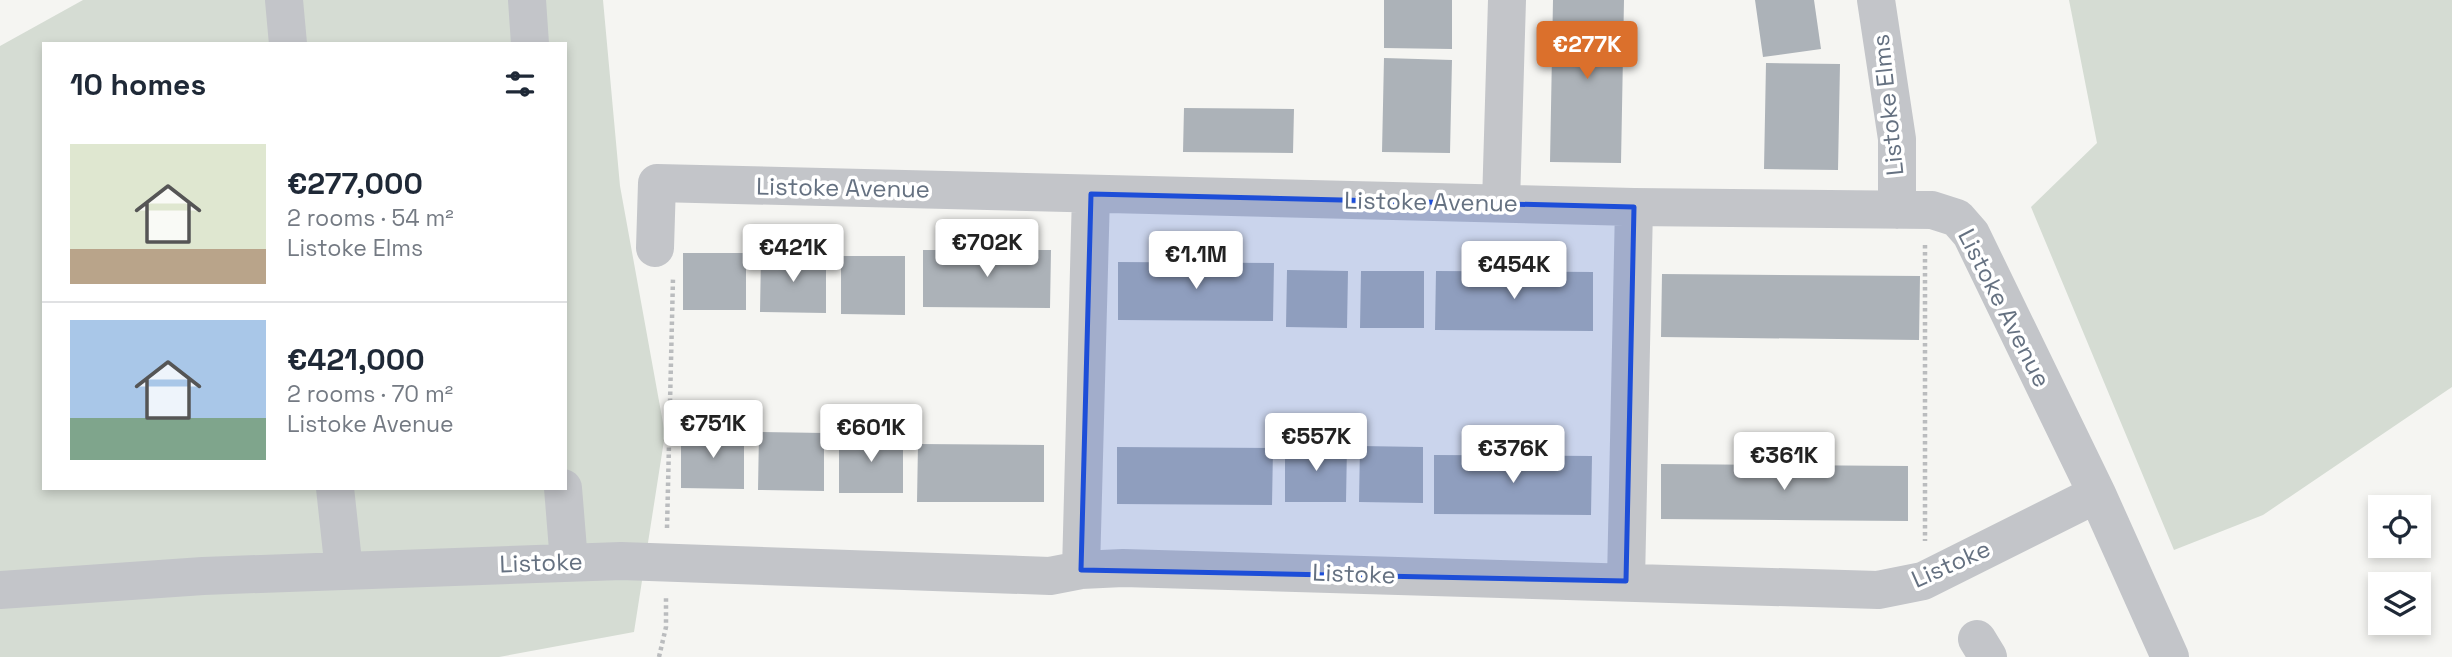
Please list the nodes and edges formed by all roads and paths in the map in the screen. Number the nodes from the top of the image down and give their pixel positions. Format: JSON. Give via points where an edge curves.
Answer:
{"nodes":[{"id":1,"x":284,"y":0,"type":"edge"},
{"id":2,"x":527,"y":0,"type":"edge"},
{"id":3,"x":1507,"y":0,"type":"edge"},
{"id":4,"x":1876,"y":0,"type":"edge"},
{"id":5,"x":288,"y":42,"type":"edge"},
{"id":6,"x":530,"y":42,"type":"edge"},
{"id":7,"x":1091,"y":194,"type":"junction"},
{"id":8,"x":1501,"y":203,"type":"junction"},
{"id":9,"x":1634,"y":207,"type":"junction"},
{"id":10,"x":1911,"y":210,"type":"junction"},
{"id":11,"x":655,"y":248,"type":"joint"},
{"id":12,"x":335,"y":490,"type":"edge"},
{"id":13,"x":563,"y":490,"type":"edge"},
{"id":14,"x":2097,"y":494,"type":"junction"},
{"id":15,"x":569,"y":562,"type":"junction"},
{"id":16,"x":666,"y":562,"type":"junction"},
{"id":17,"x":344,"y":570,"type":"junction"},
{"id":18,"x":1081,"y":570,"type":"junction"},
{"id":19,"x":1938,"y":573,"type":"junction"},
{"id":20,"x":1626,"y":581,"type":"junction"},
{"id":21,"x":0,"y":590,"type":"edge"},
{"id":22,"x":659,"y":657,"type":"edge"},
{"id":23,"x":2169,"y":657,"type":"edge"}],
"edges":[{"from":1,"to":5,"type":"street"},
{"from":2,"to":6,"type":"street"},
{"from":3,"to":8,"type":"street"},
{"from":4,"to":10,"type":"street","name":"Listoke Elms"},
{"from":7,"to":8,"type":"street","name":"Listoke Avenue"},
{"from":7,"to":11,"type":"street","name":"Listoke Avenue","via":[[657,183]]},
{"from":7,"to":18,"type":"street"},
{"from":8,"to":9,"type":"street","name":"Listoke Avenue"},
{"from":9,"to":10,"type":"street","name":"Listoke Avenue"},
{"from":9,"to":20,"type":"street"},
{"from":10,"to":14,"type":"street","name":"Listoke Avenue","via":[[1932,209],[1957,218],[1971,234]]},
{"from":10,"to":19,"type":"path","via":[[1925,549]]},
{"from":11,"to":16,"type":"path","via":[[674,250]]},
{"from":12,"to":17,"type":"street"},
{"from":13,"to":15,"type":"street"},
{"from":14,"to":19,"type":"street","name":"Listoke"},
{"from":14,"to":23,"type":"street","name":"Listoke Avenue"},
{"from":15,"to":16,"type":"street","name":"Listoke"},
{"from":15,"to":17,"type":"street","name":"Listoke"},
{"from":16,"to":18,"type":"street","name":"Listoke","via":[[1050,576]]},
{"from":16,"to":22,"type":"path","via":[[666,627]]},
{"from":17,"to":21,"type":"street","name":"Listoke"},
{"from":18,"to":20,"type":"street","name":"Listoke"},
{"from":19,"to":20,"type":"street","name":"Listoke","via":[[1923,582],[1878,590]]}]}
